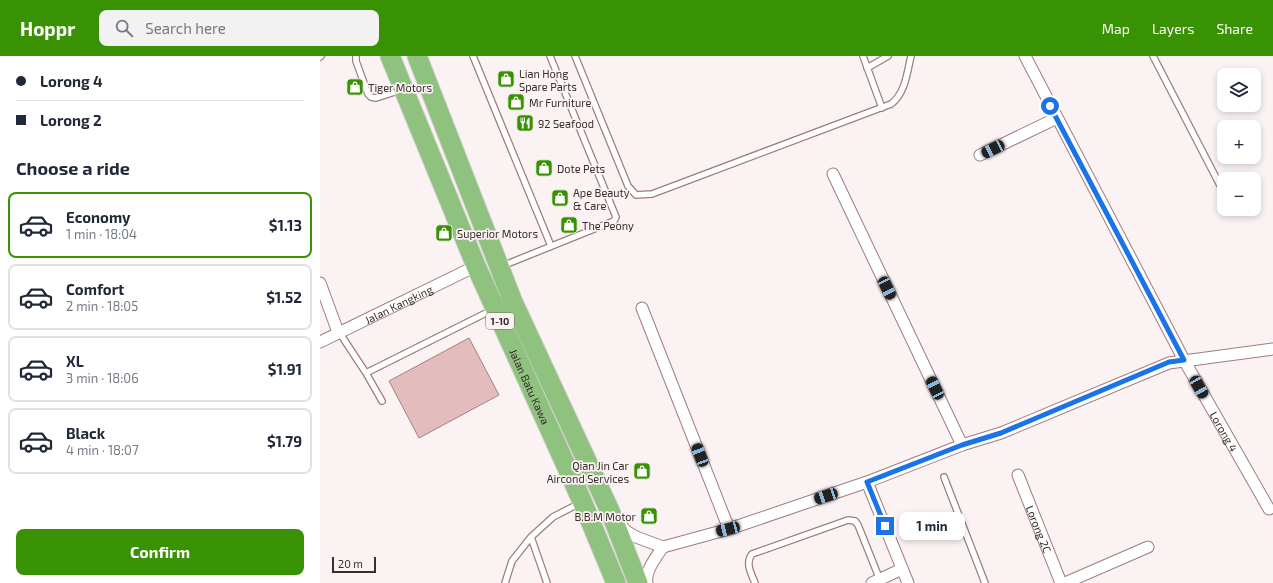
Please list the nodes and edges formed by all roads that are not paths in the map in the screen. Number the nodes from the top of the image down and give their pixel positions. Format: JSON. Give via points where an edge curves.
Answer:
{"nodes":[{"id":1,"x":356,"y":56,"type":"edge"},
{"id":2,"x":390,"y":56,"type":"edge"},
{"id":3,"x":416,"y":56,"type":"edge"},
{"id":4,"x":473,"y":56,"type":"edge"},
{"id":5,"x":550,"y":56,"type":"edge"},
{"id":6,"x":575,"y":56,"type":"edge"},
{"id":7,"x":863,"y":56,"type":"edge"},
{"id":8,"x":888,"y":56,"type":"edge"},
{"id":9,"x":911,"y":56,"type":"edge"},
{"id":10,"x":1025,"y":56,"type":"edge"},
{"id":11,"x":1153,"y":56,"type":"edge"},
{"id":12,"x":868,"y":68,"type":"junction"},
{"id":13,"x":403,"y":89,"type":"junction"},
{"id":14,"x":882,"y":108,"type":"junction"},
{"id":15,"x":1057,"y":118,"type":"junction"},
{"id":16,"x":980,"y":155,"type":"dead end"},
{"id":17,"x":833,"y":174,"type":"dead end"},
{"id":18,"x":1217,"y":179,"type":"edge"},
{"id":19,"x":551,"y":246,"type":"junction"},
{"id":20,"x":476,"y":266,"type":"junction"},
{"id":21,"x":499,"y":267,"type":"junction"},
{"id":22,"x":320,"y":283,"type":"edge"},
{"id":23,"x":642,"y":308,"type":"dead end"},
{"id":24,"x":494,"y":309,"type":"junction"},
{"id":25,"x":338,"y":332,"type":"junction"},
{"id":26,"x":320,"y":342,"type":"edge"},
{"id":27,"x":1273,"y":349,"type":"edge"},
{"id":28,"x":1184,"y":360,"type":"junction"},
{"id":29,"x":366,"y":373,"type":"junction"},
{"id":30,"x":382,"y":400,"type":"dead end"},
{"id":31,"x":962,"y":445,"type":"junction"},
{"id":32,"x":1018,"y":475,"type":"dead end"},
{"id":33,"x":944,"y":477,"type":"dead end"},
{"id":34,"x":867,"y":482,"type":"junction"},
{"id":35,"x":582,"y":501,"type":"junction"},
{"id":36,"x":1269,"y":509,"type":"dead end"},
{"id":37,"x":610,"y":511,"type":"junction"},
{"id":38,"x":728,"y":529,"type":"junction"},
{"id":39,"x":531,"y":537,"type":"junction"},
{"id":40,"x":663,"y":547,"type":"junction"},
{"id":41,"x":1148,"y":547,"type":"dead end"},
{"id":42,"x":902,"y":569,"type":"junction"},
{"id":43,"x":876,"y":582,"type":"edge"},
{"id":44,"x":505,"y":583,"type":"edge"},
{"id":45,"x":547,"y":583,"type":"edge"},
{"id":46,"x":616,"y":583,"type":"edge"},
{"id":47,"x":638,"y":583,"type":"edge"},
{"id":48,"x":647,"y":583,"type":"edge"},
{"id":49,"x":755,"y":583,"type":"edge"},
{"id":50,"x":908,"y":583,"type":"edge"},
{"id":51,"x":985,"y":583,"type":"edge"},
{"id":52,"x":1061,"y":583,"type":"edge"},
{"id":53,"x":1065,"y":583,"type":"edge"}],
"edges":[{"from":1,"to":13,"type":"lane","via":[[368,94],[372,97]]},
{"from":2,"to":13,"type":"highway","name":"Jalan Batu Kawa","number":"1-10"},
{"from":3,"to":21,"type":"highway","name":"Jalan Batu Kawa","number":"1-10"},
{"from":4,"to":19,"type":"lane"},
{"from":5,"to":19,"type":"lane","via":[[616,217],[614,221]]},
{"from":6,"to":14,"type":"lane","via":[[628,186],[636,195],[652,194]]},
{"from":7,"to":12,"type":"lane"},
{"from":8,"to":12,"type":"lane"},
{"from":9,"to":14,"type":"lane","via":[[902,92],[897,100]]},
{"from":10,"to":15,"type":"street","name":"Lorong 4"},
{"from":11,"to":18,"type":"lane"},
{"from":12,"to":14,"type":"lane"},
{"from":13,"to":20,"type":"highway","name":"Jalan Batu Kawa","number":"1-10"},
{"from":15,"to":16,"type":"street"},
{"from":15,"to":28,"type":"street","name":"Lorong 4"},
{"from":17,"to":31,"type":"street"},
{"from":19,"to":21,"type":"lane"},
{"from":20,"to":24,"type":"highway","name":"Jalan Batu Kawa","number":"1-10"},
{"from":20,"to":25,"type":"street","name":"Jalan Kangking"},
{"from":21,"to":37,"type":"highway","name":"Jalan Batu Kawa","number":"1-10"},
{"from":22,"to":25,"type":"street"},
{"from":23,"to":38,"type":"street"},
{"from":24,"to":29,"type":"lane"},
{"from":24,"to":35,"type":"highway","name":"Jalan Batu Kawa","number":"1-10"},
{"from":25,"to":26,"type":"street","name":"Jalan Kangking"},
{"from":25,"to":29,"type":"lane"},
{"from":27,"to":28,"type":"street"},
{"from":28,"to":31,"type":"street","via":[[1169,362],[1001,433]]},
{"from":28,"to":36,"type":"street","name":"Lorong 4"},
{"from":29,"to":30,"type":"lane"},
{"from":31,"to":34,"type":"street"},
{"from":32,"to":52,"type":"street","name":"Lorong 2C"},
{"from":33,"to":51,"type":"lane"},
{"from":34,"to":38,"type":"street"},
{"from":34,"to":42,"type":"street"},
{"from":35,"to":39,"type":"lane","via":[[553,517]]},
{"from":35,"to":46,"type":"highway","name":"Jalan Batu Kawa","number":"1-10"},
{"from":37,"to":40,"type":"street","via":[[626,531]]},
{"from":37,"to":47,"type":"highway","name":"Jalan Batu Kawa","number":"1-10"},
{"from":38,"to":40,"type":"street"},
{"from":39,"to":44,"type":"lane","via":[[512,561]]},
{"from":39,"to":45,"type":"lane"},
{"from":40,"to":48,"type":"street","via":[[654,560],[646,578]]},
{"from":41,"to":53,"type":"street"},
{"from":42,"to":43,"type":"street"},
{"from":42,"to":50,"type":"street"},
{"from":43,"to":49,"type":"lane","via":[[858,525],[855,521],[848,520],[752,554],[748,565]]}]}
